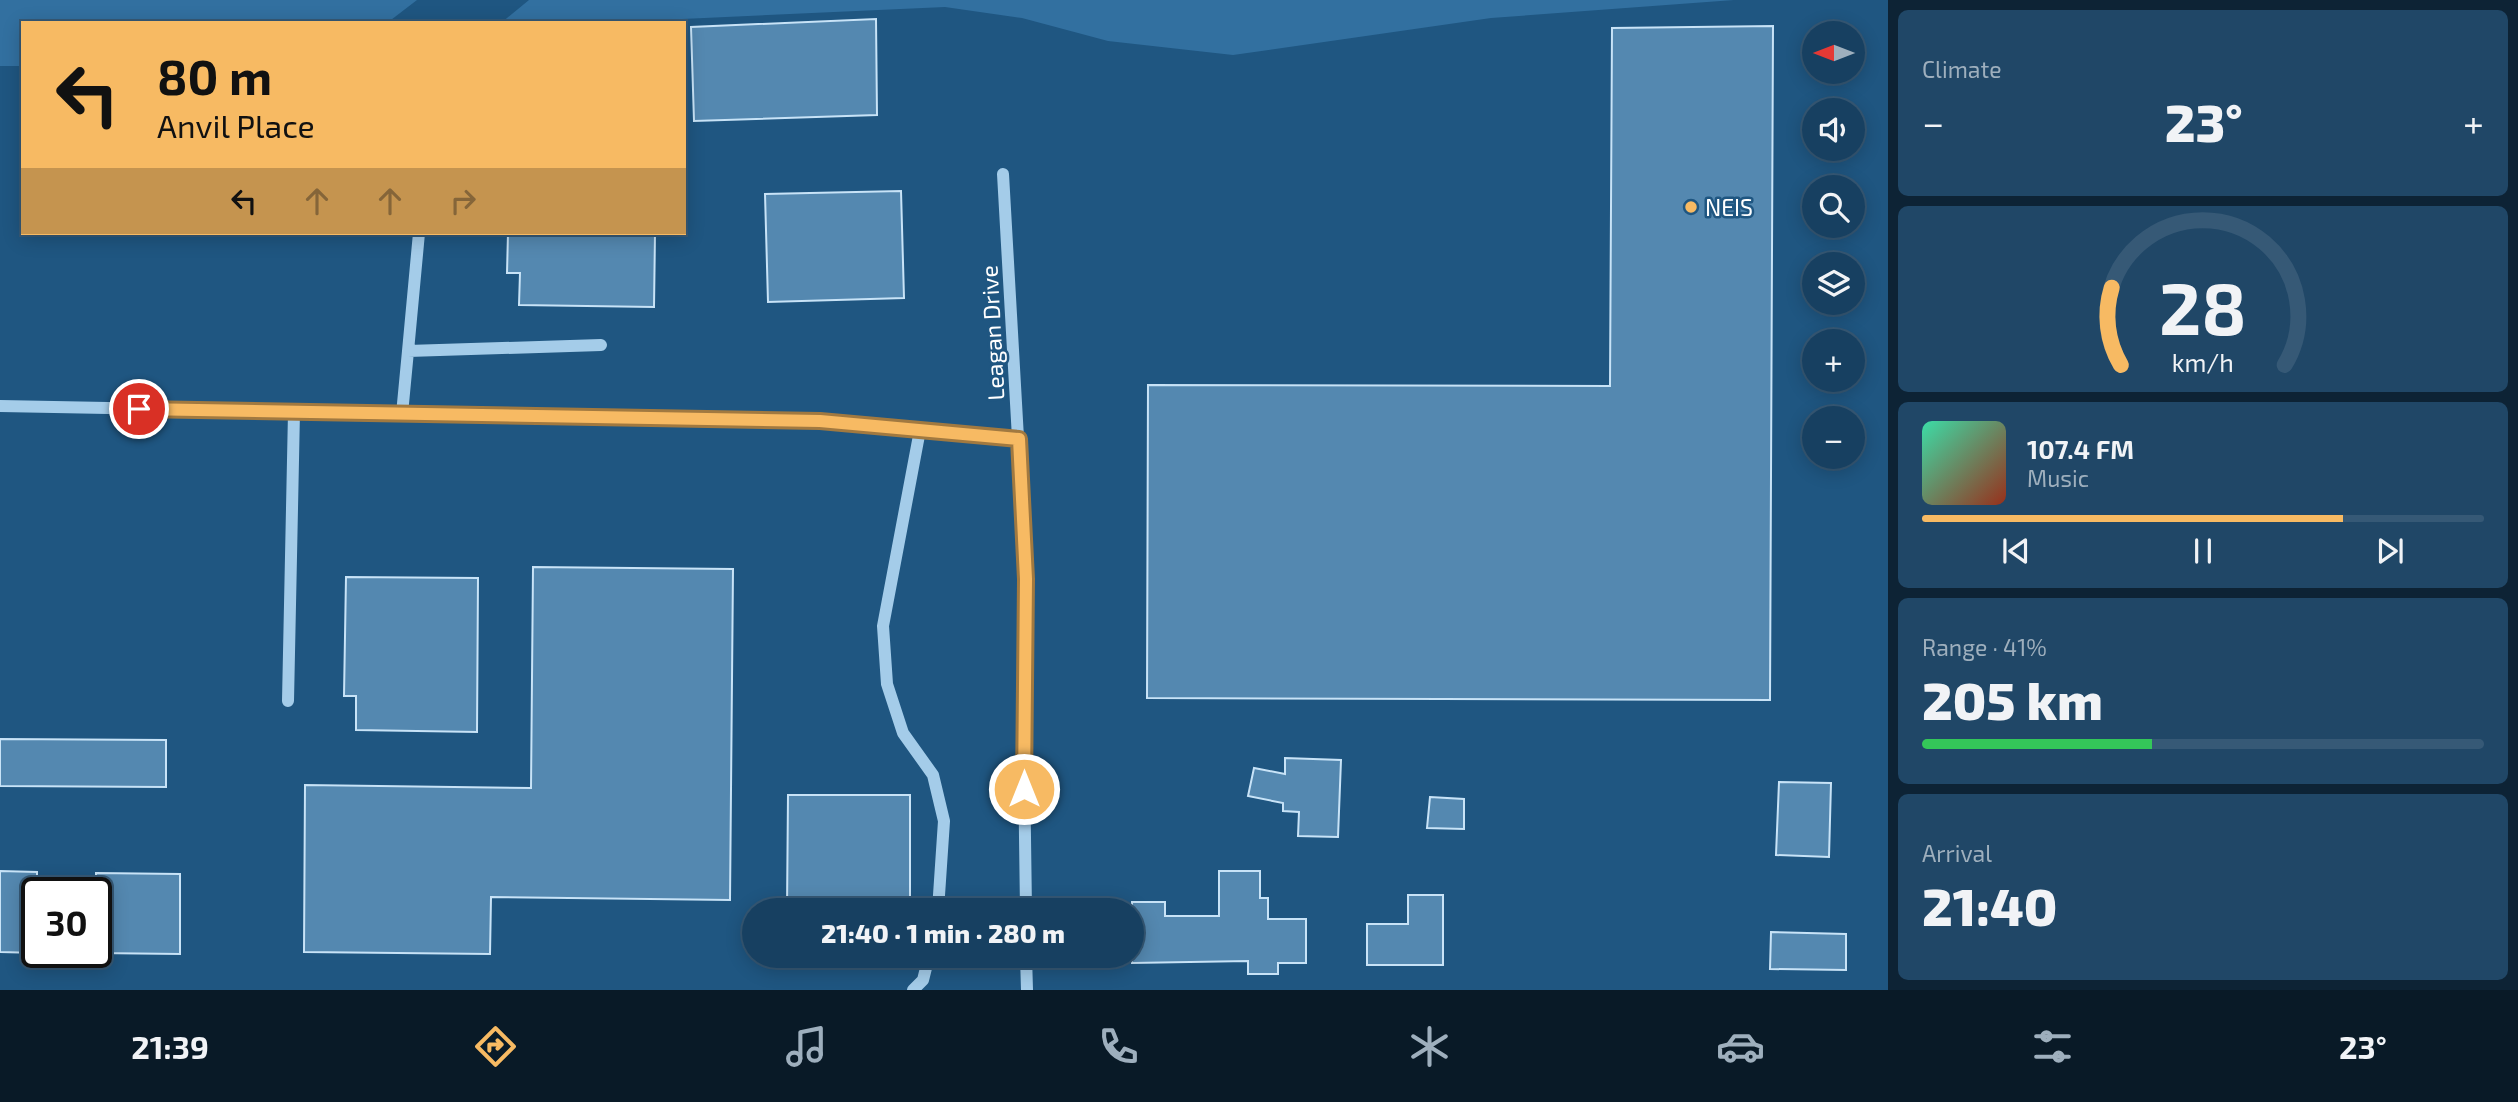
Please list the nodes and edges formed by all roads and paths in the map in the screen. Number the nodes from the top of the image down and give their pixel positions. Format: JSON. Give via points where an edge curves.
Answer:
{"nodes":[{"id":1,"x":1003,"y":174,"type":"dead end"},
{"id":2,"x":419,"y":235,"type":"edge"},
{"id":3,"x":601,"y":345,"type":"dead end"},
{"id":4,"x":408,"y":351,"type":"junction"},
{"id":5,"x":0,"y":406,"type":"edge"},
{"id":6,"x":294,"y":412,"type":"junction"},
{"id":7,"x":402,"y":414,"type":"junction"},
{"id":8,"x":920,"y":430,"type":"junction"},
{"id":9,"x":1019,"y":439,"type":"junction"},
{"id":10,"x":288,"y":701,"type":"dead end"},
{"id":11,"x":939,"y":898,"type":"edge"},
{"id":12,"x":1026,"y":898,"type":"edge"},
{"id":13,"x":926,"y":968,"type":"edge"},
{"id":14,"x":1026,"y":968,"type":"edge"},
{"id":15,"x":913,"y":990,"type":"edge"},
{"id":16,"x":1027,"y":990,"type":"edge"}],
"edges":[{"from":1,"to":9,"type":"street","name":"Leagan Drive"},
{"from":2,"to":4,"type":"street"},
{"from":3,"to":4,"type":"street"},
{"from":4,"to":7,"type":"street"},
{"from":5,"to":6,"type":"street"},
{"from":6,"to":7,"type":"street"},
{"from":6,"to":10,"type":"street"},
{"from":7,"to":8,"type":"street","via":[[820,421]]},
{"from":8,"to":9,"type":"street"},
{"from":8,"to":11,"type":"street","via":[[883,626],[887,684],[903,733],[933,775],[944,821]]},
{"from":9,"to":12,"type":"street","name":"Leagan Drive","via":[[1026,579]]},
{"from":13,"to":15,"type":"street","via":[[923,980]]},
{"from":14,"to":16,"type":"street"}]}
